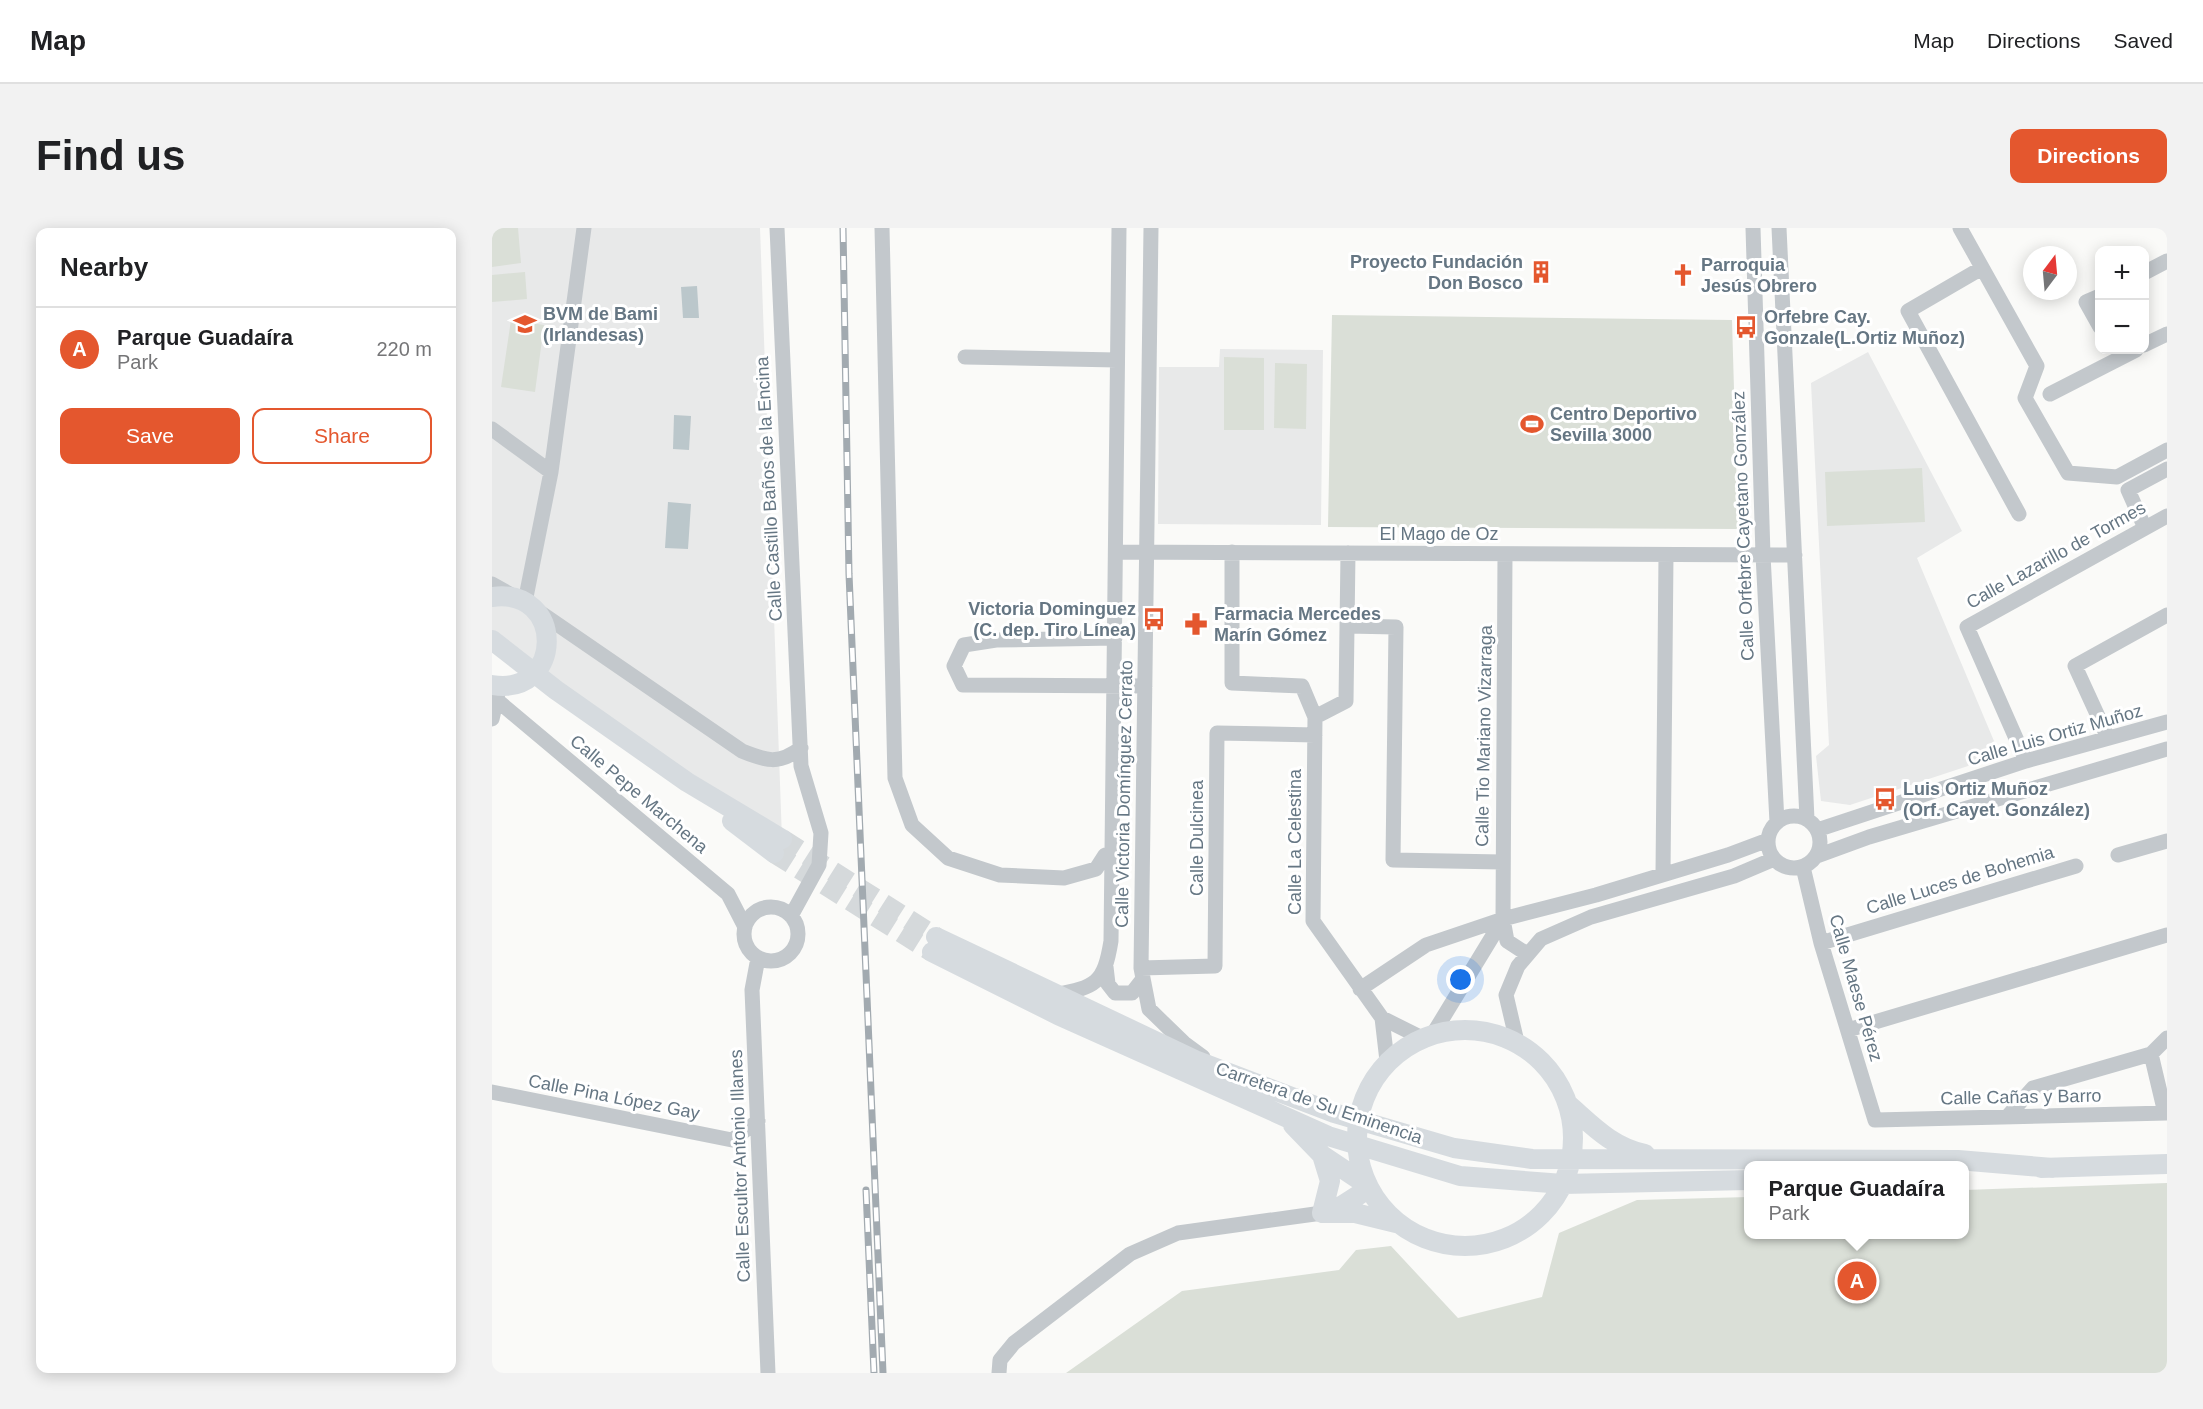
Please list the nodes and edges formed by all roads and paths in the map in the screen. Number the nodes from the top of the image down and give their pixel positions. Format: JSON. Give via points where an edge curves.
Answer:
{"nodes":[{"id":1,"x":584,"y":228,"type":"edge"},
{"id":2,"x":777,"y":228,"type":"edge"},
{"id":3,"x":882,"y":228,"type":"edge"},
{"id":4,"x":1119,"y":228,"type":"edge"},
{"id":5,"x":1151,"y":228,"type":"edge"},
{"id":6,"x":1753,"y":228,"type":"edge"},
{"id":7,"x":1779,"y":228,"type":"edge"},
{"id":8,"x":1960,"y":228,"type":"edge"},
{"id":9,"x":2167,"y":261,"type":"edge"},
{"id":10,"x":1982,"y":268,"type":"junction"},
{"id":11,"x":2149,"y":271,"type":"edge"},
{"id":12,"x":2095,"y":298,"type":"edge"},
{"id":13,"x":2095,"y":318,"type":"edge"},
{"id":14,"x":2167,"y":333,"type":"edge"},
{"id":15,"x":2149,"y":343,"type":"edge"},
{"id":16,"x":2128,"y":354,"type":"edge"},
{"id":17,"x":965,"y":357,"type":"dead end"},
{"id":18,"x":1117,"y":360,"type":"junction"},
{"id":19,"x":2050,"y":394,"type":"dead end"},
{"id":20,"x":492,"y":429,"type":"edge"},
{"id":21,"x":2167,"y":450,"type":"edge"},
{"id":22,"x":2167,"y":469,"type":"edge"},
{"id":23,"x":551,"y":472,"type":"junction"},
{"id":24,"x":2019,"y":514,"type":"dead end"},
{"id":25,"x":2167,"y":516,"type":"edge"},
{"id":26,"x":2145,"y":528,"type":"junction"},
{"id":27,"x":1116,"y":552,"type":"junction"},
{"id":28,"x":1147,"y":552,"type":"junction"},
{"id":29,"x":1232,"y":552,"type":"junction"},
{"id":30,"x":1348,"y":553,"type":"junction"},
{"id":31,"x":1505,"y":554,"type":"junction"},
{"id":32,"x":1665,"y":555,"type":"junction"},
{"id":33,"x":1763,"y":555,"type":"junction"},
{"id":34,"x":1795,"y":555,"type":"junction"},
{"id":35,"x":492,"y":584,"type":"edge"},
{"id":36,"x":492,"y":597,"type":"edge"},
{"id":37,"x":525,"y":602,"type":"junction"},
{"id":38,"x":2167,"y":615,"type":"edge"},
{"id":39,"x":1347,"y":626,"type":"junction"},
{"id":40,"x":1115,"y":638,"type":"junction"},
{"id":41,"x":492,"y":640,"type":"edge"},
{"id":42,"x":534,"y":673,"type":"junction"},
{"id":43,"x":1115,"y":686,"type":"junction"},
{"id":44,"x":1145,"y":686,"type":"junction"},
{"id":45,"x":495,"y":692,"type":"edge"},
{"id":46,"x":1315,"y":717,"type":"junction"},
{"id":47,"x":492,"y":719,"type":"edge"},
{"id":48,"x":2167,"y":722,"type":"edge"},
{"id":49,"x":1315,"y":735,"type":"junction"},
{"id":50,"x":2108,"y":738,"type":"junction"},
{"id":51,"x":801,"y":748,"type":"junction"},
{"id":52,"x":2167,"y":749,"type":"edge"},
{"id":53,"x":2026,"y":762,"type":"junction"},
{"id":54,"x":1777,"y":822,"type":"junction"},
{"id":55,"x":1812,"y":824,"type":"junction"},
{"id":56,"x":1768,"y":840,"type":"junction"},
{"id":57,"x":2167,"y":841,"type":"edge"},
{"id":58,"x":778,"y":846,"type":"tunnel mouth"},
{"id":59,"x":1105,"y":855,"type":"dead end"},
{"id":60,"x":2118,"y":855,"type":"dead end"},
{"id":61,"x":1817,"y":856,"type":"junction"},
{"id":62,"x":1774,"y":859,"type":"junction"},
{"id":63,"x":1502,"y":862,"type":"junction"},
{"id":64,"x":2076,"y":866,"type":"dead end"},
{"id":65,"x":1803,"y":867,"type":"junction"},
{"id":66,"x":1663,"y":874,"type":"junction"},
{"id":67,"x":791,"y":916,"type":"junction"},
{"id":68,"x":1503,"y":919,"type":"junction"},
{"id":69,"x":745,"y":927,"type":"junction"},
{"id":70,"x":2167,"y":934,"type":"edge"},
{"id":71,"x":1821,"y":943,"type":"junction"},
{"id":72,"x":1527,"y":954,"type":"junction"},
{"id":73,"x":758,"y":958,"type":"junction"},
{"id":74,"x":1107,"y":967,"type":"junction"},
{"id":75,"x":1142,"y":973,"type":"junction"},
{"id":76,"x":1360,"y":989,"type":"junction"},
{"id":77,"x":1054,"y":995,"type":"junction"},
{"id":78,"x":1382,"y":1018,"type":"junction"},
{"id":79,"x":1848,"y":1030,"type":"junction"},
{"id":80,"x":1428,"y":1036,"type":"junction"},
{"id":81,"x":2167,"y":1038,"type":"edge"},
{"id":82,"x":1517,"y":1042,"type":"junction"},
{"id":83,"x":2151,"y":1054,"type":"junction"},
{"id":84,"x":1388,"y":1061,"type":"junction"},
{"id":85,"x":1225,"y":1072,"type":"junction"},
{"id":86,"x":492,"y":1092,"type":"edge"},
{"id":87,"x":1569,"y":1105,"type":"junction"},
{"id":88,"x":2166,"y":1113,"type":"edge"},
{"id":89,"x":1285,"y":1116,"type":"junction"},
{"id":90,"x":2007,"y":1117,"type":"junction"},
{"id":91,"x":1875,"y":1120,"type":"joint"},
{"id":92,"x":758,"y":1121,"type":"junction"},
{"id":93,"x":1360,"y":1121,"type":"junction"},
{"id":94,"x":1360,"y":1146,"type":"junction"},
{"id":95,"x":1322,"y":1155,"type":"junction"},
{"id":96,"x":1569,"y":1159,"type":"junction"},
{"id":97,"x":1671,"y":1159,"type":"junction"},
{"id":98,"x":2167,"y":1164,"type":"edge"},
{"id":99,"x":2053,"y":1168,"type":"junction"},
{"id":100,"x":1969,"y":1172,"type":"edge"},
{"id":101,"x":1744,"y":1180,"type":"edge"},
{"id":102,"x":1563,"y":1184,"type":"junction"},
{"id":103,"x":1604,"y":1184,"type":"junction"},
{"id":104,"x":1367,"y":1187,"type":"junction"},
{"id":105,"x":1322,"y":1213,"type":"junction"},
{"id":106,"x":1538,"y":1219,"type":"junction"},
{"id":107,"x":1397,"y":1223,"type":"junction"},
{"id":108,"x":768,"y":1373,"type":"edge"},
{"id":109,"x":999,"y":1373,"type":"edge"}],
"edges":[{"from":1,"to":23,"type":"street"},
{"from":2,"to":51,"type":"street","name":"Calle Castillo Baños de la Encina"},
{"from":3,"to":59,"type":"street","via":[[895,778],[912,825],[948,858],[999,875],[1064,878],[1096,869]]},
{"from":4,"to":18,"type":"street","name":"Calle Victoria Domínguez Cerrato"},
{"from":5,"to":28,"type":"street","name":"Calle Victoria Domínguez Cerrato"},
{"from":6,"to":33,"type":"street","name":"Calle Orfebre Cayetano González"},
{"from":7,"to":34,"type":"street"},
{"from":8,"to":10,"type":"street"},
{"from":9,"to":11,"type":"street"},
{"from":10,"to":21,"type":"street","via":[[2037,366],[2025,398],[2068,473],[2118,477]]},
{"from":10,"to":24,"type":"street","via":[[1908,311]]},
{"from":12,"to":13,"type":"street","via":[[2086,303]]},
{"from":14,"to":15,"type":"street"},
{"from":16,"to":19,"type":"street"},
{"from":17,"to":18,"type":"street"},
{"from":18,"to":27,"type":"street","name":"Calle Victoria Domínguez Cerrato"},
{"from":20,"to":23,"type":"street"},
{"from":22,"to":26,"type":"street","via":[[2128,489]]},
{"from":23,"to":37,"type":"street"},
{"from":25,"to":26,"type":"street","name":"Calle Lazarillo de Tormes"},
{"from":26,"to":53,"type":"street","name":"Calle Lazarillo de Tormes","via":[[1967,627]]},
{"from":27,"to":28,"type":"street","name":"El Mago de Oz"},
{"from":27,"to":40,"type":"street","name":"Calle Victoria Domínguez Cerrato"},
{"from":28,"to":29,"type":"street","name":"El Mago de Oz"},
{"from":28,"to":44,"type":"street","name":"Calle Victoria Domínguez Cerrato"},
{"from":29,"to":30,"type":"street","name":"El Mago de Oz"},
{"from":29,"to":46,"type":"street","via":[[1232,683],[1302,686]]},
{"from":30,"to":31,"type":"street","name":"El Mago de Oz"},
{"from":30,"to":39,"type":"street"},
{"from":31,"to":32,"type":"street","name":"El Mago de Oz"},
{"from":31,"to":63,"type":"street","name":"Calle Tio Mariano Vizarraga"},
{"from":32,"to":33,"type":"street","name":"El Mago de Oz"},
{"from":32,"to":66,"type":"street"},
{"from":33,"to":34,"type":"street","name":"El Mago de Oz"},
{"from":33,"to":54,"type":"street","name":"Calle Orfebre Cayetano González"},
{"from":34,"to":55,"type":"street"},
{"from":35,"to":37,"type":"street"},
{"from":36,"to":37,"type":"main road"},
{"from":37,"to":42,"type":"main road","via":[[539,614],[548,640],[545,658]]},
{"from":37,"to":51,"type":"street","via":[[742,751],[765,761],[789,757]]},
{"from":38,"to":50,"type":"street","via":[[2075,666]]},
{"from":39,"to":46,"type":"street","via":[[1346,701]]},
{"from":39,"to":63,"type":"street","via":[[1396,627],[1393,860]]},
{"from":40,"to":43,"type":"street","name":"Calle Victoria Domínguez Cerrato"},
{"from":40,"to":43,"type":"street","via":[[996,640],[964,645],[954,666],[963,685]]},
{"from":41,"to":42,"type":"main road"},
{"from":42,"to":45,"type":"main road"},
{"from":42,"to":58,"type":"main road"},
{"from":43,"to":44,"type":"street"},
{"from":43,"to":74,"type":"street","name":"Calle Victoria Domínguez Cerrato","via":[[1114,871]]},
{"from":44,"to":75,"type":"street","name":"Calle Victoria Domínguez Cerrato"},
{"from":45,"to":47,"type":"street"},
{"from":45,"to":69,"type":"street","name":"Calle Pepe Marchena","via":[[728,894]]},
{"from":46,"to":49,"type":"street","name":"Calle La Celestina"},
{"from":48,"to":50,"type":"street","name":"Calle Luis Ortiz Muñoz"},
{"from":49,"to":75,"type":"street","name":"Calle Dulcinea","via":[[1217,734],[1215,966]]},
{"from":49,"to":76,"type":"street","name":"Calle La Celestina","via":[[1313,921]]},
{"from":50,"to":53,"type":"street","name":"Calle Luis Ortiz Muñoz"},
{"from":51,"to":67,"type":"street","name":"Calle Castillo Baños de la Encina","via":[[801,766],[821,844],[819,865]]},
{"from":52,"to":61,"type":"street"},
{"from":53,"to":55,"type":"street","name":"Calle Luis Ortiz Muñoz"},
{"from":54,"to":55,"type":"street","via":[[1788,816]]},
{"from":54,"to":56,"type":"street"},
{"from":55,"to":61,"type":"street","via":[[1821,840]]},
{"from":56,"to":62,"type":"street"},
{"from":56,"to":66,"type":"street"},
{"from":57,"to":60,"type":"street"},
{"from":61,"to":65,"type":"street"},
{"from":62,"to":65,"type":"street","via":[[1787,868]]},
{"from":62,"to":72,"type":"street","via":[[1734,876],[1592,917],[1541,939]]},
{"from":63,"to":68,"type":"street","name":"Calle Tio Mariano Vizarraga"},
{"from":64,"to":71,"type":"street","name":"Calle Luces de Bohemia"},
{"from":65,"to":71,"type":"street","name":"Calle Maese Pérez"},
{"from":66,"to":68,"type":"street"},
{"from":67,"to":69,"type":"street","via":[[780,908],[762,908]]},
{"from":67,"to":73,"type":"street","via":[[798,936],[791,952],[776,961]]},
{"from":68,"to":72,"type":"street","via":[[1507,941]]},
{"from":68,"to":76,"type":"street","via":[[1426,945]]},
{"from":68,"to":80,"type":"street"},
{"from":69,"to":73,"type":"street","via":[[746,945]]},
{"from":70,"to":79,"type":"street"},
{"from":71,"to":79,"type":"street","name":"Calle Maese Pérez"},
{"from":72,"to":82,"type":"street","via":[[1506,995]]},
{"from":73,"to":92,"type":"street","name":"Calle Escultor Antonio Illanes","via":[[752,990]]},
{"from":74,"to":75,"type":"street","via":[[1108,984],[1115,993],[1132,993]]},
{"from":74,"to":77,"type":"street","via":[[1089,988]]},
{"from":75,"to":85,"type":"street","name":"Calle Victoria Domínguez Cerrato","via":[[1149,1009],[1184,1043]]},
{"from":76,"to":78,"type":"street","name":"Calle La Celestina"},
{"from":77,"to":85,"type":"main road","name":"Carretera de Su Eminencia"},
{"from":77,"to":89,"type":"main road","name":"Carretera de Su Eminencia","via":[[934,944],[1058,1015]]},
{"from":78,"to":80,"type":"street"},
{"from":78,"to":84,"type":"street"},
{"from":79,"to":91,"type":"street","name":"Calle Maese Pérez"},
{"from":80,"to":82,"type":"main road","via":[[1461,1029]]},
{"from":80,"to":84,"type":"main road","via":[[1409,1044]]},
{"from":81,"to":83,"type":"street"},
{"from":82,"to":87,"type":"main road","via":[[1545,1065]]},
{"from":83,"to":88,"type":"street"},
{"from":83,"to":90,"type":"street","via":[[2033,1088]]},
{"from":84,"to":93,"type":"main road","via":[[1372,1081],[1361,1105]]},
{"from":85,"to":93,"type":"main road","name":"Carretera de Su Eminencia"},
{"from":86,"to":92,"type":"street","name":"Calle Pina López Gay","via":[[732,1140]]},
{"from":87,"to":96,"type":"main road","via":[[1574,1136]]},
{"from":87,"to":97,"type":"main road","via":[[1610,1141],[1629,1150]]},
{"from":88,"to":90,"type":"street","name":"Calle Cañas y Barro"},
{"from":89,"to":94,"type":"main road","name":"Carretera de Su Eminencia"},
{"from":89,"to":95,"type":"main road"},
{"from":90,"to":91,"type":"street","name":"Calle Cañas y Barro"},
{"from":92,"to":108,"type":"street","name":"Calle Escultor Antonio Illanes"},
{"from":93,"to":94,"type":"main road"},
{"from":93,"to":96,"type":"main road","name":"Carretera de Su Eminencia","via":[[1454,1148],[1532,1159]]},
{"from":94,"to":102,"type":"main road","name":"Carretera de Su Eminencia","via":[[1460,1176]]},
{"from":94,"to":104,"type":"main road","via":[[1358,1158]]},
{"from":95,"to":104,"type":"main road"},
{"from":95,"to":105,"type":"main road","via":[[1330,1181]]},
{"from":96,"to":97,"type":"main road","name":"Carretera de Su Eminencia"},
{"from":96,"to":102,"type":"main road"},
{"from":97,"to":99,"type":"main road","name":"Carretera de Su Eminencia","via":[[1958,1160]]},
{"from":98,"to":99,"type":"main road","name":"Carretera de Su Eminencia"},
{"from":99,"to":100,"type":"main road","name":"Carretera de Su Eminencia"},
{"from":101,"to":103,"type":"main road","name":"Carretera de Su Eminencia"},
{"from":102,"to":103,"type":"main road","name":"Carretera de Su Eminencia"},
{"from":102,"to":106,"type":"main road"},
{"from":103,"to":106,"type":"main road"},
{"from":104,"to":105,"type":"main road","via":[[1343,1205]]},
{"from":104,"to":107,"type":"main road"},
{"from":105,"to":107,"type":"main road","via":[[1355,1213]]},
{"from":105,"to":109,"type":"street","via":[[1178,1233],[1130,1254],[1014,1343],[1000,1360]]},
{"from":106,"to":107,"type":"main road","via":[[1512,1236],[1484,1245],[1453,1246]]}]}
